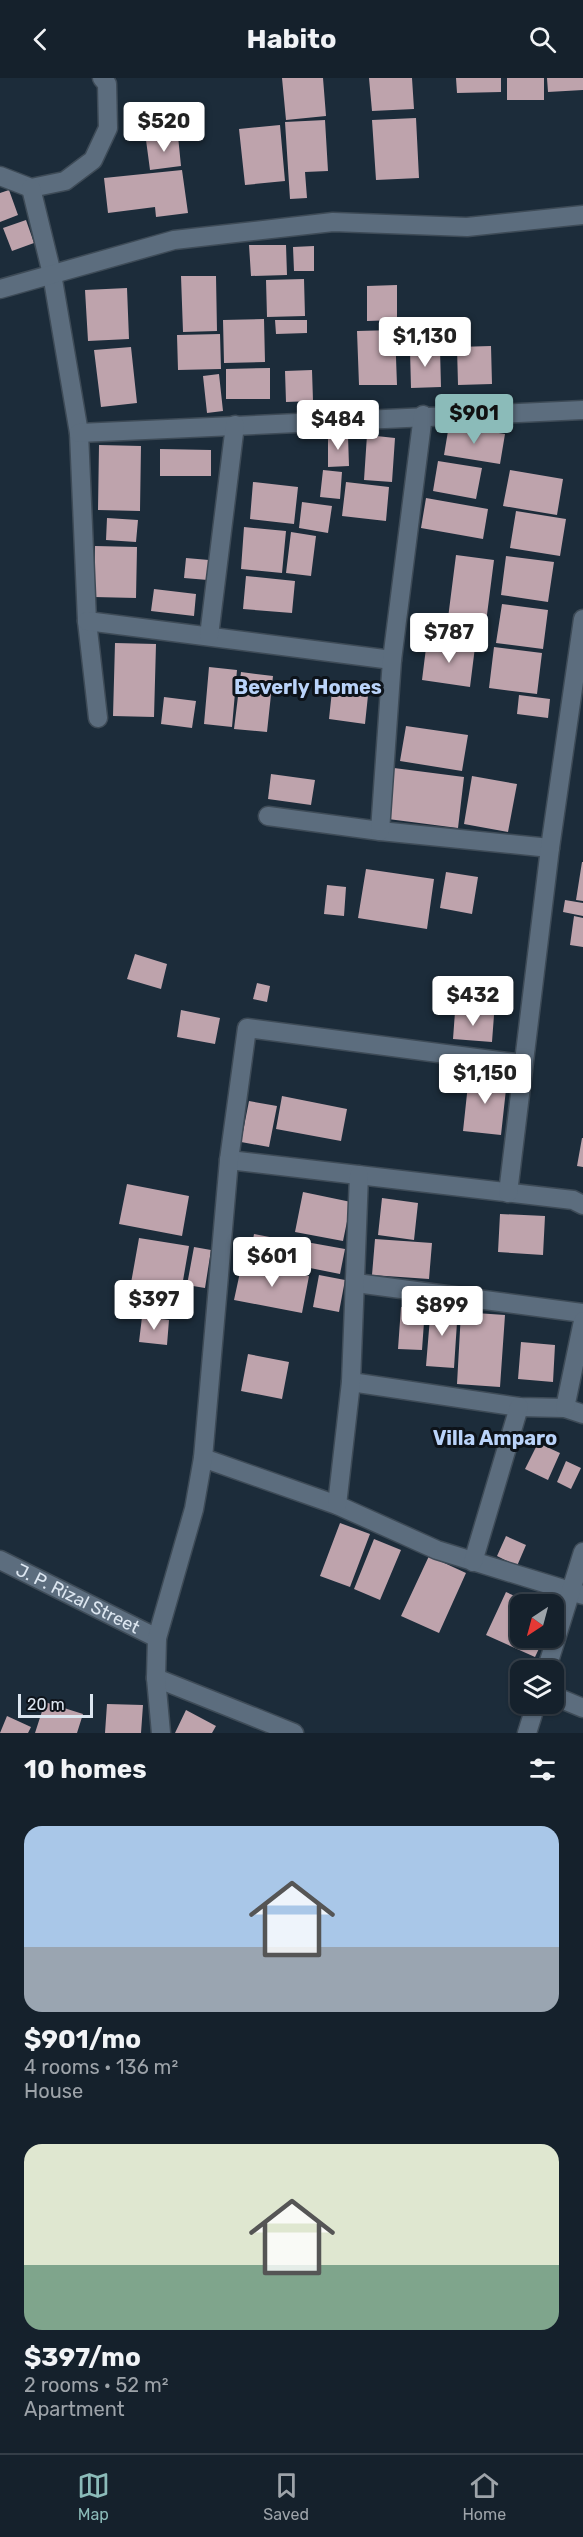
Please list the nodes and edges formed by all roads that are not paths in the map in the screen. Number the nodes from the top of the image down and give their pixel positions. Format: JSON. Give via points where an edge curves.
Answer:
{"nodes":[{"id":1,"x":109,"y":80,"type":"edge"},
{"id":2,"x":0,"y":176,"type":"edge"},
{"id":3,"x":31,"y":188,"type":"junction"},
{"id":4,"x":583,"y":215,"type":"edge"},
{"id":5,"x":52,"y":274,"type":"junction"},
{"id":6,"x":0,"y":289,"type":"edge"},
{"id":7,"x":583,"y":410,"type":"edge"},
{"id":8,"x":423,"y":416,"type":"junction"},
{"id":9,"x":234,"y":425,"type":"junction"},
{"id":10,"x":79,"y":433,"type":"junction"},
{"id":11,"x":583,"y":619,"type":"edge"},
{"id":12,"x":87,"y":621,"type":"junction"},
{"id":13,"x":209,"y":636,"type":"junction"},
{"id":14,"x":392,"y":660,"type":"junction"},
{"id":15,"x":98,"y":718,"type":"dead end"},
{"id":16,"x":268,"y":816,"type":"dead end"},
{"id":17,"x":380,"y":831,"type":"junction"},
{"id":18,"x":550,"y":848,"type":"junction"},
{"id":19,"x":523,"y":1064,"type":"junction"},
{"id":20,"x":229,"y":1160,"type":"junction"},
{"id":21,"x":359,"y":1175,"type":"junction"},
{"id":22,"x":508,"y":1193,"type":"junction"},
{"id":23,"x":583,"y":1205,"type":"edge"},
{"id":24,"x":356,"y":1283,"type":"junction"},
{"id":25,"x":583,"y":1313,"type":"edge"},
{"id":26,"x":583,"y":1321,"type":"edge"},
{"id":27,"x":351,"y":1382,"type":"junction"},
{"id":28,"x":519,"y":1407,"type":"junction"},
{"id":29,"x":565,"y":1408,"type":"junction"},
{"id":30,"x":583,"y":1414,"type":"edge"},
{"id":31,"x":203,"y":1458,"type":"junction"},
{"id":32,"x":336,"y":1505,"type":"junction"},
{"id":33,"x":583,"y":1552,"type":"edge"},
{"id":34,"x":0,"y":1560,"type":"edge"},
{"id":35,"x":473,"y":1562,"type":"junction"},
{"id":36,"x":577,"y":1593,"type":"edge"},
{"id":37,"x":157,"y":1638,"type":"junction"},
{"id":38,"x":550,"y":1660,"type":"edge"},
{"id":39,"x":156,"y":1678,"type":"junction"},
{"id":40,"x":564,"y":1700,"type":"edge"},
{"id":41,"x":583,"y":1708,"type":"edge"},
{"id":42,"x":533,"y":1714,"type":"edge"},
{"id":43,"x":160,"y":1733,"type":"edge"},
{"id":44,"x":294,"y":1733,"type":"edge"},
{"id":45,"x":527,"y":1733,"type":"edge"}],
"edges":[{"from":1,"to":3,"type":"street","via":[[108,128],[93,160],[65,181]]},
{"from":2,"to":3,"type":"street"},
{"from":3,"to":5,"type":"street"},
{"from":4,"to":5,"type":"street","via":[[467,227],[333,222],[174,240]]},
{"from":5,"to":6,"type":"street"},
{"from":5,"to":10,"type":"street"},
{"from":7,"to":8,"type":"street"},
{"from":8,"to":9,"type":"street"},
{"from":8,"to":14,"type":"street"},
{"from":9,"to":10,"type":"street"},
{"from":9,"to":13,"type":"street"},
{"from":10,"to":12,"type":"street"},
{"from":11,"to":18,"type":"street"},
{"from":12,"to":13,"type":"street"},
{"from":12,"to":15,"type":"street"},
{"from":13,"to":14,"type":"street"},
{"from":14,"to":17,"type":"street"},
{"from":16,"to":17,"type":"street"},
{"from":17,"to":18,"type":"street"},
{"from":18,"to":19,"type":"street"},
{"from":19,"to":20,"type":"street","via":[[247,1028]]},
{"from":19,"to":22,"type":"street"},
{"from":20,"to":21,"type":"street"},
{"from":20,"to":31,"type":"street"},
{"from":21,"to":22,"type":"street"},
{"from":21,"to":24,"type":"street"},
{"from":22,"to":23,"type":"street","via":[[573,1200]]},
{"from":24,"to":25,"type":"street"},
{"from":24,"to":27,"type":"street"},
{"from":26,"to":29,"type":"street"},
{"from":27,"to":28,"type":"street"},
{"from":27,"to":32,"type":"street"},
{"from":28,"to":29,"type":"street"},
{"from":28,"to":35,"type":"street"},
{"from":29,"to":30,"type":"street"},
{"from":31,"to":32,"type":"street"},
{"from":31,"to":37,"type":"street","via":[[194,1509]]},
{"from":32,"to":35,"type":"street"},
{"from":33,"to":36,"type":"street"},
{"from":34,"to":37,"type":"street","name":"J. P. Rizal Street"},
{"from":35,"to":36,"type":"street"},
{"from":36,"to":38,"type":"street"},
{"from":37,"to":39,"type":"street"},
{"from":39,"to":43,"type":"street"},
{"from":39,"to":44,"type":"street"},
{"from":40,"to":41,"type":"street"},
{"from":42,"to":45,"type":"street"}]}
